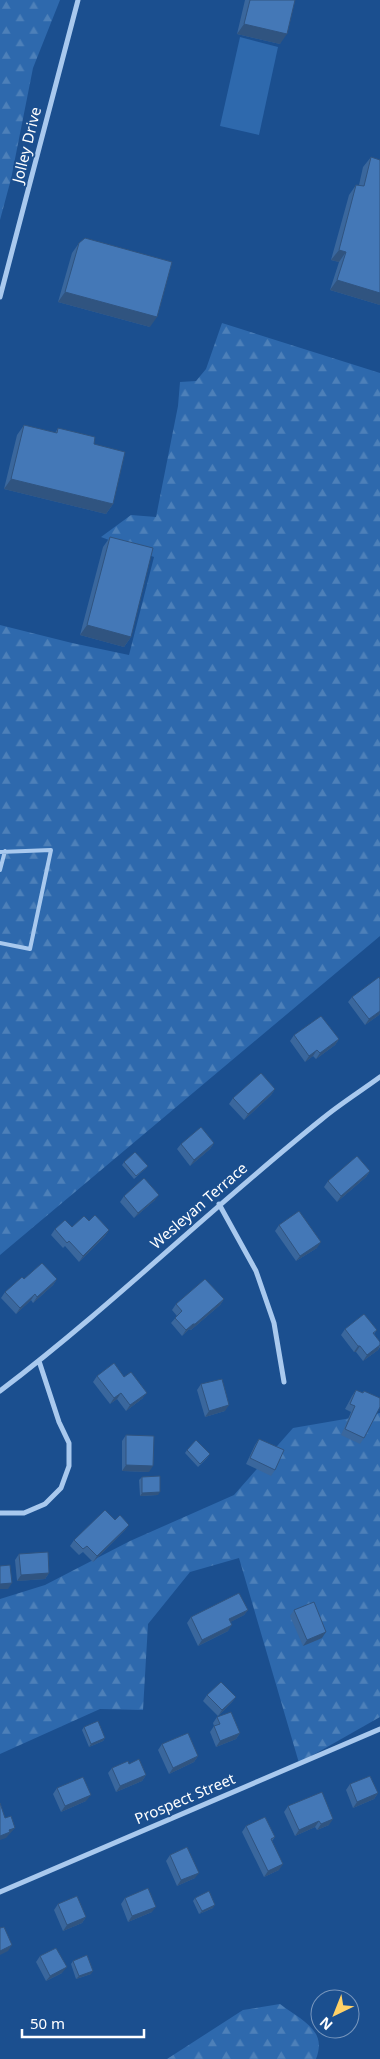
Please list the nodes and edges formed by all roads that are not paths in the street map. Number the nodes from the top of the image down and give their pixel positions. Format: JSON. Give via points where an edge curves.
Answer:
{"nodes":[{"id":1,"x":78,"y":0,"type":"edge"},
{"id":2,"x":0,"y":297,"type":"edge"},
{"id":3,"x":2,"y":852,"type":"edge"},
{"id":4,"x":0,"y":870,"type":"edge"},
{"id":5,"x":0,"y":944,"type":"edge"},
{"id":6,"x":380,"y":1077,"type":"edge"},
{"id":7,"x":220,"y":1204,"type":"junction"},
{"id":8,"x":39,"y":1361,"type":"junction"},
{"id":9,"x":284,"y":1382,"type":"dead end"},
{"id":10,"x":0,"y":1391,"type":"edge"},
{"id":11,"x":0,"y":1513,"type":"edge"},
{"id":12,"x":380,"y":1729,"type":"edge"},
{"id":13,"x":0,"y":1892,"type":"edge"}],
"edges":[{"from":1,"to":2,"type":"street","name":"Jolley Drive"},
{"from":3,"to":4,"type":"lane"},
{"from":3,"to":5,"type":"lane","via":[[51,850],[30,949]]},
{"from":6,"to":7,"type":"street","name":"Wesleyan Terrace","via":[[323,1118]]},
{"from":7,"to":8,"type":"street","name":"Wesleyan Terrace"},
{"from":7,"to":9,"type":"street","via":[[256,1271],[274,1323]]},
{"from":8,"to":10,"type":"street","name":"Wesleyan Terrace"},
{"from":8,"to":11,"type":"street","via":[[69,1443],[69,1466],[61,1488],[45,1504],[24,1513]]},
{"from":12,"to":13,"type":"street","name":"Prospect Street"}]}
